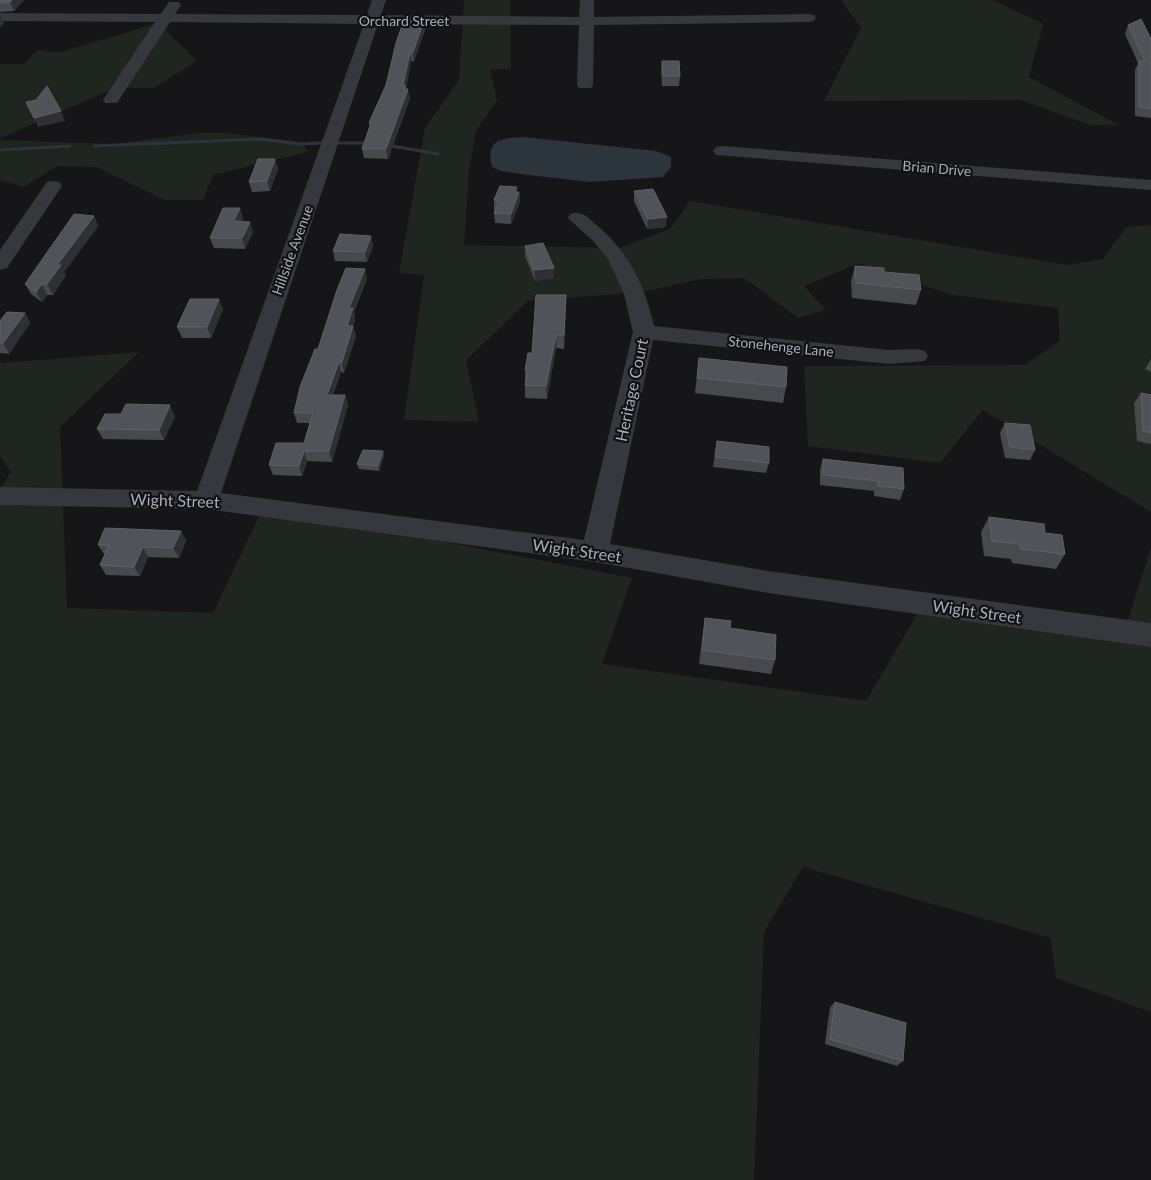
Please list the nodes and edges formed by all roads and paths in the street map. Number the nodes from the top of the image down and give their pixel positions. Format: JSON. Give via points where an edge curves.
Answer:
{"nodes":[{"id":1,"x":178,"y":0,"type":"edge"},
{"id":2,"x":379,"y":0,"type":"edge"},
{"id":3,"x":586,"y":0,"type":"edge"},
{"id":4,"x":167,"y":17,"type":"junction"},
{"id":5,"x":0,"y":18,"type":"edge"},
{"id":6,"x":809,"y":18,"type":"dead end"},
{"id":7,"x":372,"y":20,"type":"junction"},
{"id":8,"x":588,"y":21,"type":"junction"},
{"id":9,"x":585,"y":85,"type":"dead end"},
{"id":10,"x":110,"y":100,"type":"dead end"},
{"id":11,"x":722,"y":151,"type":"dead end"},
{"id":12,"x":1151,"y":185,"type":"edge"},
{"id":13,"x":53,"y":186,"type":"dead end"},
{"id":14,"x":577,"y":218,"type":"dead end"},
{"id":15,"x":0,"y":264,"type":"edge"},
{"id":16,"x":644,"y":332,"type":"junction"},
{"id":17,"x":917,"y":356,"type":"dead end"},
{"id":18,"x":0,"y":496,"type":"edge"},
{"id":19,"x":206,"y":500,"type":"junction"},
{"id":20,"x":595,"y":552,"type":"junction"},
{"id":21,"x":1151,"y":635,"type":"edge"}],
"edges":[{"from":1,"to":4,"type":"street"},
{"from":2,"to":7,"type":"street","name":"Hillside Avenue"},
{"from":3,"to":8,"type":"street"},
{"from":4,"to":5,"type":"street","name":"Orchard Street"},
{"from":4,"to":7,"type":"street","name":"Orchard Street"},
{"from":4,"to":10,"type":"street"},
{"from":6,"to":8,"type":"street","name":"Orchard Street"},
{"from":7,"to":8,"type":"street","name":"Orchard Street"},
{"from":7,"to":19,"type":"street","name":"Hillside Avenue"},
{"from":8,"to":9,"type":"street"},
{"from":11,"to":12,"type":"street","name":"Brian Drive"},
{"from":13,"to":15,"type":"street"},
{"from":14,"to":16,"type":"street","name":"Heritage Court","via":[[601,239],[620,263],[639,307]]},
{"from":16,"to":17,"type":"street","name":"Stonehenge Lane","via":[[889,357]]},
{"from":16,"to":20,"type":"street","name":"Heritage Court"},
{"from":18,"to":19,"type":"street","name":"Wight Street"},
{"from":19,"to":20,"type":"street","name":"Wight Street"},
{"from":20,"to":21,"type":"street","name":"Wight Street","via":[[768,582]]}]}
